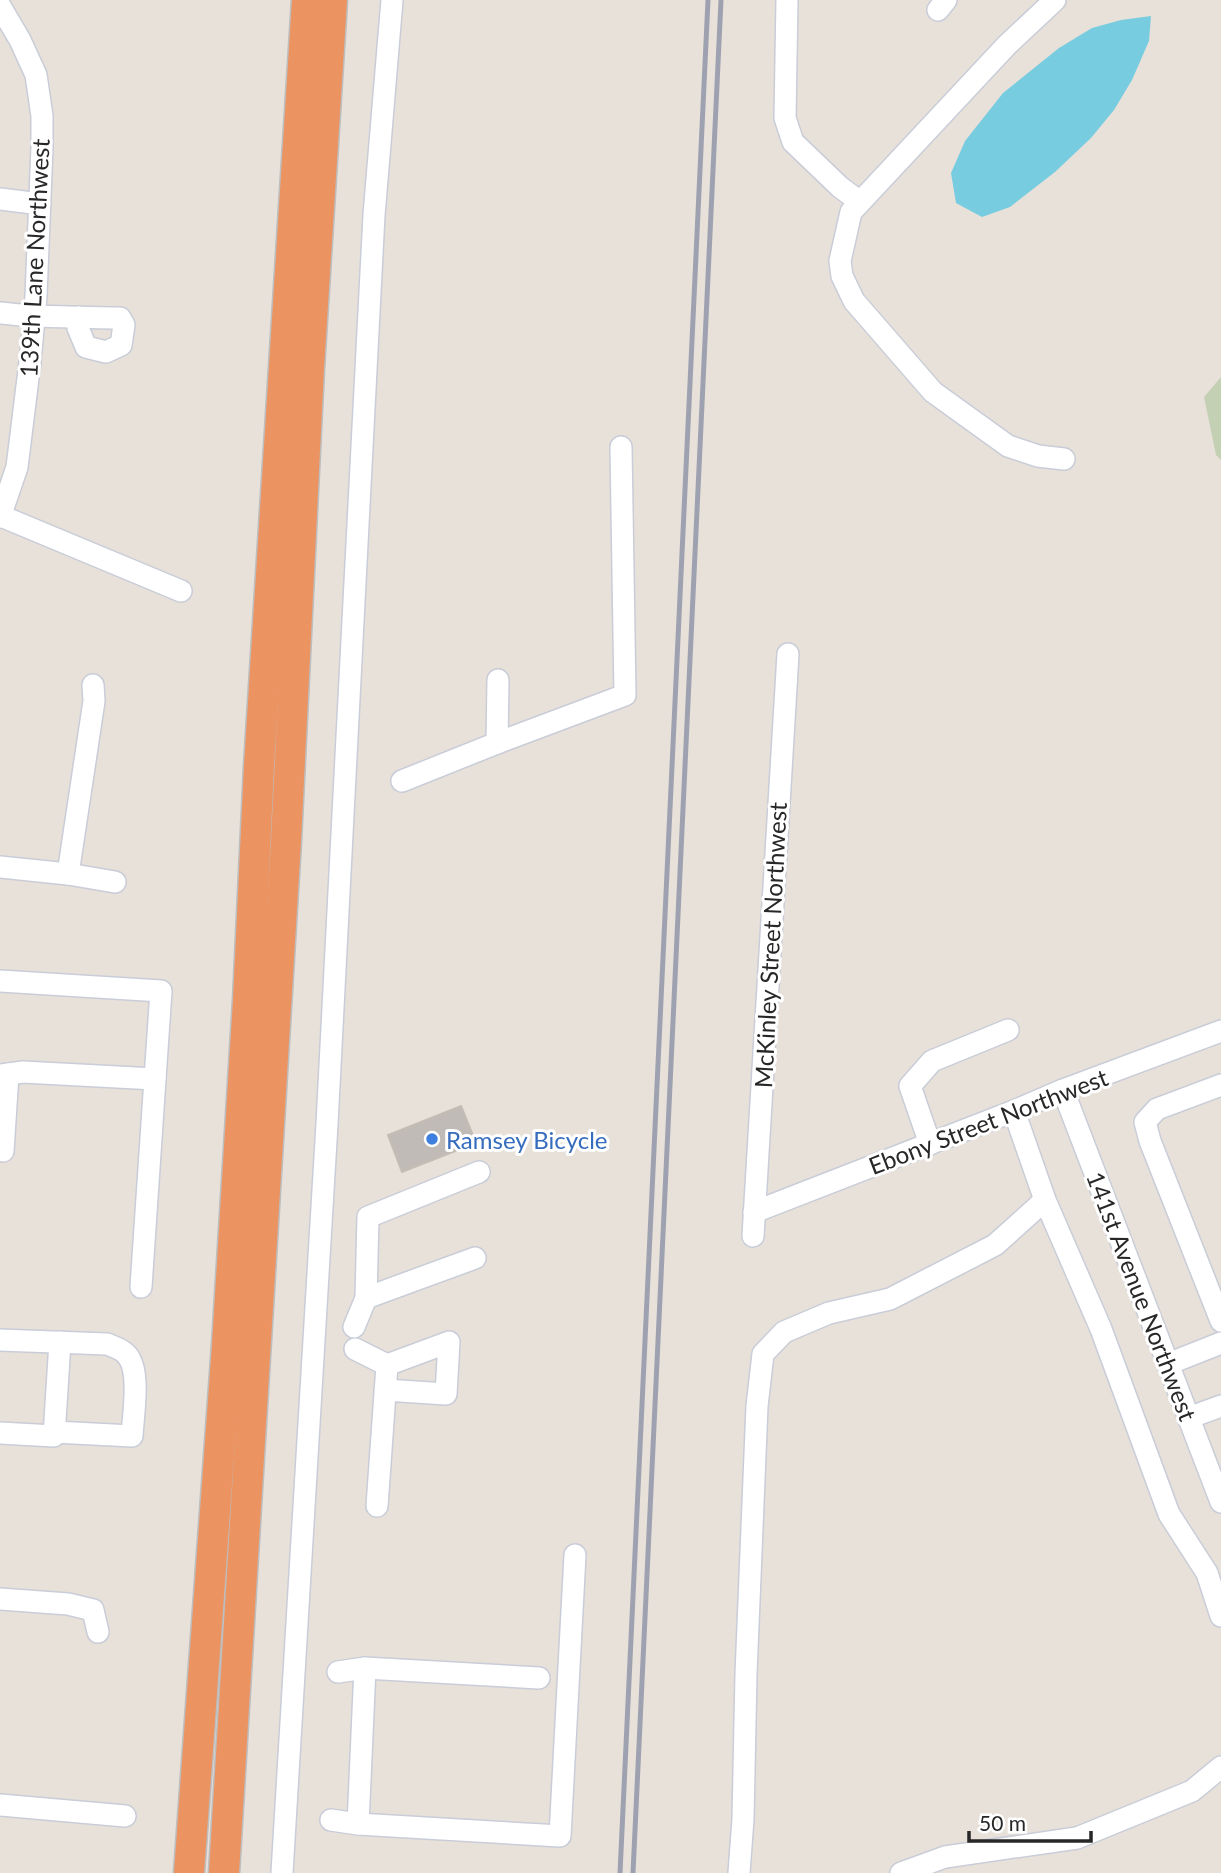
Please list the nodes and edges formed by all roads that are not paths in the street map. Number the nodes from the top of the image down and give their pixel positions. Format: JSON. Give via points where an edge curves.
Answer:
{"nodes":[{"id":1,"x":307,"y":0,"type":"edge"},
{"id":2,"x":332,"y":0,"type":"edge"},
{"id":3,"x":392,"y":0,"type":"edge"},
{"id":4,"x":787,"y":0,"type":"edge"},
{"id":5,"x":1055,"y":0,"type":"edge"},
{"id":6,"x":0,"y":6,"type":"edge"},
{"id":7,"x":0,"y":199,"type":"edge"},
{"id":8,"x":40,"y":204,"type":"junction"},
{"id":9,"x":855,"y":207,"type":"junction"},
{"id":10,"x":0,"y":313,"type":"edge"},
{"id":11,"x":34,"y":317,"type":"junction"},
{"id":12,"x":79,"y":317,"type":"dead end"},
{"id":13,"x":621,"y":447,"type":"dead end"},
{"id":14,"x":1064,"y":459,"type":"dead end"},
{"id":15,"x":5,"y":489,"type":"edge"},
{"id":16,"x":0,"y":517,"type":"edge"},
{"id":17,"x":181,"y":591,"type":"dead end"},
{"id":18,"x":788,"y":654,"type":"dead end"},
{"id":19,"x":498,"y":680,"type":"dead end"},
{"id":20,"x":93,"y":685,"type":"dead end"},
{"id":21,"x":497,"y":743,"type":"junction"},
{"id":22,"x":402,"y":781,"type":"dead end"},
{"id":23,"x":0,"y":867,"type":"edge"},
{"id":24,"x":68,"y":874,"type":"junction"},
{"id":25,"x":115,"y":882,"type":"dead end"},
{"id":26,"x":0,"y":981,"type":"edge"},
{"id":27,"x":1008,"y":1030,"type":"dead end"},
{"id":28,"x":1221,"y":1031,"type":"edge"},
{"id":29,"x":4,"y":1074,"type":"edge"},
{"id":30,"x":155,"y":1079,"type":"junction"},
{"id":31,"x":1221,"y":1085,"type":"edge"},
{"id":32,"x":1063,"y":1090,"type":"junction"},
{"id":33,"x":1014,"y":1111,"type":"junction"},
{"id":34,"x":930,"y":1144,"type":"junction"},
{"id":35,"x":3,"y":1151,"type":"dead end"},
{"id":36,"x":479,"y":1172,"type":"dead end"},
{"id":37,"x":1045,"y":1200,"type":"junction"},
{"id":38,"x":754,"y":1212,"type":"junction"},
{"id":39,"x":753,"y":1236,"type":"dead end"},
{"id":40,"x":475,"y":1258,"type":"dead end"},
{"id":41,"x":141,"y":1287,"type":"dead end"},
{"id":42,"x":366,"y":1298,"type":"junction"},
{"id":43,"x":1221,"y":1321,"type":"edge"},
{"id":44,"x":354,"y":1327,"type":"dead end"},
{"id":45,"x":0,"y":1340,"type":"edge"},
{"id":46,"x":60,"y":1342,"type":"junction"},
{"id":47,"x":1221,"y":1343,"type":"edge"},
{"id":48,"x":355,"y":1349,"type":"dead end"},
{"id":49,"x":387,"y":1364,"type":"junction"},
{"id":50,"x":1168,"y":1364,"type":"junction"},
{"id":51,"x":385,"y":1390,"type":"junction"},
{"id":52,"x":1221,"y":1406,"type":"edge"},
{"id":53,"x":1188,"y":1418,"type":"junction"},
{"id":54,"x":55,"y":1432,"type":"junction"},
{"id":55,"x":0,"y":1433,"type":"edge"},
{"id":56,"x":1221,"y":1502,"type":"edge"},
{"id":57,"x":376,"y":1506,"type":"dead end"},
{"id":58,"x":575,"y":1555,"type":"dead end"},
{"id":59,"x":0,"y":1599,"type":"edge"},
{"id":60,"x":1221,"y":1616,"type":"edge"},
{"id":61,"x":97,"y":1632,"type":"dead end"},
{"id":62,"x":365,"y":1668,"type":"junction"},
{"id":63,"x":338,"y":1672,"type":"dead end"},
{"id":64,"x":539,"y":1678,"type":"dead end"},
{"id":65,"x":1221,"y":1768,"type":"edge"},
{"id":66,"x":0,"y":1805,"type":"edge"},
{"id":67,"x":125,"y":1816,"type":"dead end"},
{"id":68,"x":331,"y":1820,"type":"dead end"},
{"id":69,"x":358,"y":1824,"type":"junction"},
{"id":70,"x":189,"y":1873,"type":"edge"},
{"id":71,"x":224,"y":1873,"type":"edge"},
{"id":72,"x":282,"y":1873,"type":"edge"},
{"id":73,"x":739,"y":1873,"type":"edge"},
{"id":74,"x":901,"y":1873,"type":"edge"}],
"edges":[{"from":1,"to":70,"type":"highway","via":[[227,1345]]},
{"from":2,"to":71,"type":"highway"},
{"from":3,"to":72,"type":"street","via":[[373,228],[327,1125]]},
{"from":4,"to":9,"type":"street","via":[[785,118],[793,142]]},
{"from":5,"to":9,"type":"street"},
{"from":6,"to":8,"type":"street","name":"139th Lane Northwest","via":[[36,75],[42,116]]},
{"from":7,"to":8,"type":"street"},
{"from":8,"to":11,"type":"street","name":"139th Lane Northwest"},
{"from":9,"to":14,"type":"street","via":[[840,261],[854,301],[933,392],[1008,446]]},
{"from":10,"to":11,"type":"street"},
{"from":11,"to":12,"type":"street"},
{"from":11,"to":15,"type":"street","name":"139th Lane Northwest","via":[[17,467]]},
{"from":13,"to":21,"type":"street","via":[[625,695]]},
{"from":15,"to":16,"type":"street","name":"139th Lane Northwest"},
{"from":16,"to":17,"type":"street"},
{"from":18,"to":38,"type":"street","name":"McKinley Street Northwest"},
{"from":19,"to":21,"type":"street"},
{"from":20,"to":24,"type":"street"},
{"from":21,"to":22,"type":"street"},
{"from":23,"to":24,"type":"street"},
{"from":24,"to":25,"type":"street"},
{"from":26,"to":30,"type":"street","via":[[161,991]]},
{"from":27,"to":34,"type":"street","via":[[932,1061],[910,1086]]},
{"from":28,"to":32,"type":"street","name":"Ebony Street Northwest"},
{"from":29,"to":30,"type":"street"},
{"from":29,"to":35,"type":"street"},
{"from":30,"to":41,"type":"street"},
{"from":31,"to":43,"type":"street","via":[[1157,1109],[1145,1122]]},
{"from":32,"to":33,"type":"street","name":"Ebony Street Northwest"},
{"from":32,"to":50,"type":"street","name":"141st Avenue Northwest"},
{"from":33,"to":34,"type":"street","name":"Ebony Street Northwest"},
{"from":33,"to":37,"type":"street"},
{"from":34,"to":38,"type":"street","name":"Ebony Street Northwest"},
{"from":36,"to":42,"type":"street","via":[[368,1217]]},
{"from":37,"to":60,"type":"street","via":[[1101,1329],[1169,1514],[1207,1573]]},
{"from":37,"to":73,"type":"street","via":[[995,1245],[890,1299],[830,1313],[784,1332],[763,1354],[757,1406]]},
{"from":38,"to":39,"type":"street","name":"McKinley Street Northwest"},
{"from":40,"to":42,"type":"street"},
{"from":42,"to":44,"type":"street"},
{"from":45,"to":46,"type":"street"},
{"from":46,"to":54,"type":"street"},
{"from":46,"to":54,"type":"street","via":[[107,1344],[128,1356],[135,1376],[132,1436]]},
{"from":47,"to":50,"type":"street"},
{"from":48,"to":49,"type":"street"},
{"from":49,"to":51,"type":"street"},
{"from":49,"to":51,"type":"street","via":[[449,1342],[446,1394]]},
{"from":50,"to":53,"type":"street","name":"141st Avenue Northwest"},
{"from":51,"to":57,"type":"street"},
{"from":52,"to":53,"type":"street"},
{"from":53,"to":56,"type":"street","name":"141st Avenue Northwest"},
{"from":54,"to":55,"type":"street","via":[[54,1436]]},
{"from":58,"to":69,"type":"street","via":[[560,1836]]},
{"from":59,"to":61,"type":"street","via":[[93,1610]]},
{"from":62,"to":63,"type":"street"},
{"from":62,"to":64,"type":"street"},
{"from":62,"to":69,"type":"street"},
{"from":65,"to":74,"type":"street","via":[[1192,1791],[1077,1838],[945,1857]]},
{"from":66,"to":67,"type":"street"},
{"from":68,"to":69,"type":"street"}]}
